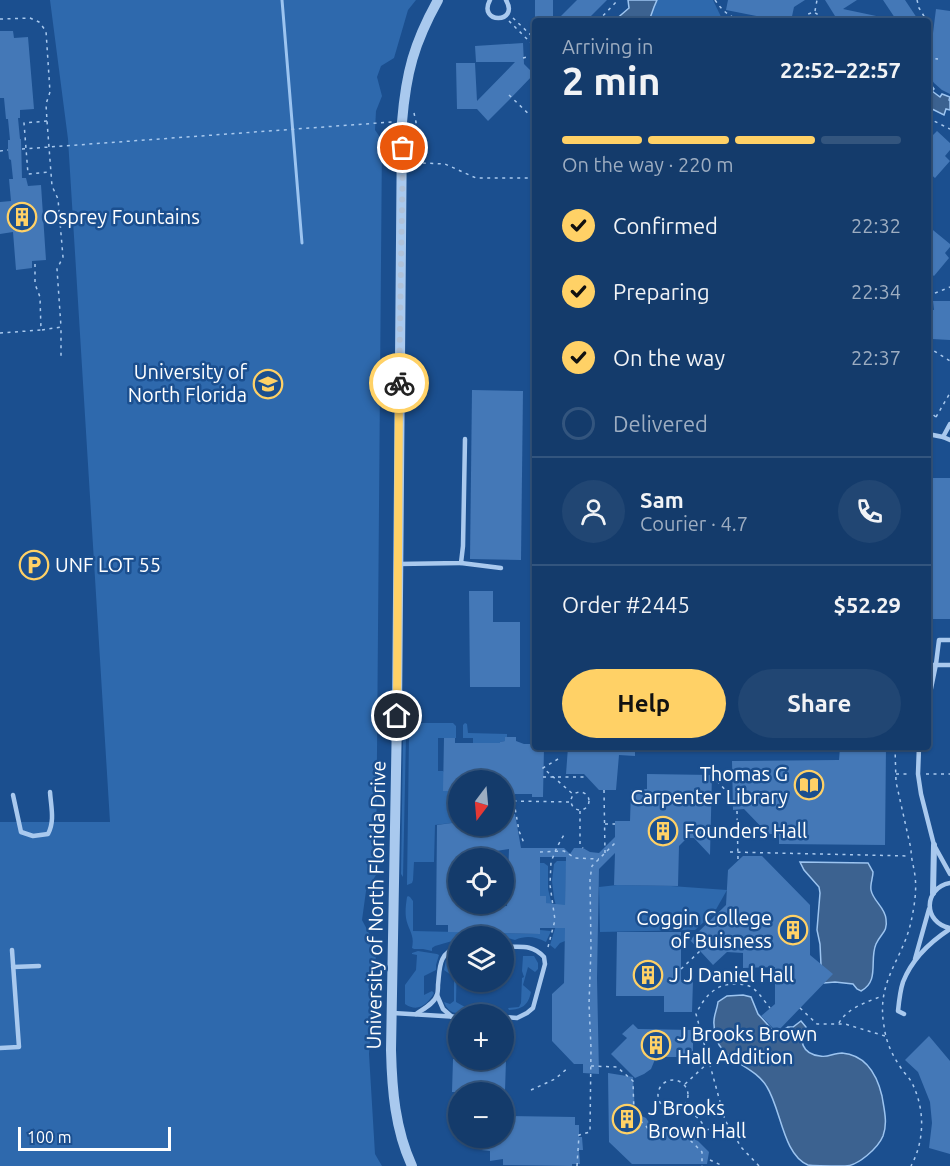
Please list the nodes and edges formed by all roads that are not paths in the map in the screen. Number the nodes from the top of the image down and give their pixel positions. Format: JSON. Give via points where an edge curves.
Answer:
{"nodes":[{"id":1,"x":438,"y":0,"type":"edge"},
{"id":2,"x":490,"y":0,"type":"edge"},
{"id":3,"x":506,"y":0,"type":"edge"},
{"id":4,"x":950,"y":424,"type":"edge"},
{"id":5,"x":931,"y":435,"type":"edge"},
{"id":6,"x":942,"y":437,"type":"junction"},
{"id":7,"x":465,"y":439,"type":"dead end"},
{"id":8,"x":950,"y":440,"type":"edge"},
{"id":9,"x":461,"y":563,"type":"junction"},
{"id":10,"x":398,"y":564,"type":"junction"},
{"id":11,"x":501,"y":568,"type":"dead end"},
{"id":12,"x":950,"y":640,"type":"edge"},
{"id":13,"x":936,"y":664,"type":"junction"},
{"id":14,"x":931,"y":665,"type":"edge"},
{"id":15,"x":950,"y":665,"type":"edge"},
{"id":16,"x":931,"y":688,"type":"edge"},
{"id":17,"x":919,"y":750,"type":"edge"},
{"id":18,"x":50,"y":792,"type":"dead end"},
{"id":19,"x":13,"y":795,"type":"dead end"},
{"id":20,"x":933,"y":845,"type":"junction"},
{"id":21,"x":950,"y":874,"type":"edge"},
{"id":22,"x":950,"y":883,"type":"edge"},
{"id":23,"x":933,"y":893,"type":"junction"},
{"id":24,"x":929,"y":909,"type":"junction"},
{"id":25,"x":950,"y":928,"type":"edge"},
{"id":26,"x":514,"y":947,"type":"edge"},
{"id":27,"x":12,"y":950,"type":"dead end"},
{"id":28,"x":448,"y":952,"type":"edge"},
{"id":29,"x":915,"y":961,"type":"junction"},
{"id":30,"x":39,"y":966,"type":"dead end"},
{"id":31,"x":13,"y":967,"type":"junction"},
{"id":32,"x":437,"y":995,"type":"junction"},
{"id":33,"x":392,"y":1012,"type":"junction"},
{"id":34,"x":448,"y":1013,"type":"edge"},
{"id":35,"x":416,"y":1014,"type":"junction"},
{"id":36,"x":904,"y":1014,"type":"dead end"},
{"id":37,"x":448,"y":1017,"type":"edge"},
{"id":38,"x":514,"y":1018,"type":"edge"},
{"id":39,"x":0,"y":1048,"type":"edge"},
{"id":40,"x":412,"y":1166,"type":"edge"}],
"edges":[{"from":1,"to":10,"type":"street","name":"University of North Florida Drive","via":[[424,24],[411,61],[402,122]]},
{"from":2,"to":3,"type":"lane","via":[[487,7],[495,18],[506,15]]},
{"from":4,"to":6,"type":"lane"},
{"from":5,"to":6,"type":"lane"},
{"from":6,"to":8,"type":"lane"},
{"from":7,"to":9,"type":"lane"},
{"from":9,"to":10,"type":"lane"},
{"from":9,"to":11,"type":"lane"},
{"from":10,"to":33,"type":"street","name":"University of North Florida Drive"},
{"from":12,"to":13,"type":"lane","via":[[939,640]]},
{"from":13,"to":14,"type":"lane"},
{"from":13,"to":15,"type":"lane"},
{"from":13,"to":16,"type":"lane"},
{"from":17,"to":20,"type":"lane","via":[[918,774]]},
{"from":18,"to":19,"type":"lane","via":[[51,828],[48,834],[33,836],[21,832]]},
{"from":20,"to":21,"type":"lane"},
{"from":20,"to":23,"type":"street"},
{"from":22,"to":23,"type":"lane"},
{"from":23,"to":24,"type":"lane"},
{"from":24,"to":25,"type":"lane","via":[[940,925]]},
{"from":24,"to":29,"type":"lane"},
{"from":25,"to":29,"type":"lane"},
{"from":26,"to":38,"type":"lane","via":[[536,949],[545,964],[533,1008]]},
{"from":27,"to":31,"type":"lane"},
{"from":28,"to":32,"type":"lane","via":[[441,961]]},
{"from":29,"to":36,"type":"lane","via":[[903,984],[898,1011]]},
{"from":30,"to":31,"type":"lane"},
{"from":31,"to":39,"type":"lane","via":[[20,1047]]},
{"from":32,"to":34,"type":"lane"},
{"from":32,"to":35,"type":"lane"},
{"from":33,"to":35,"type":"lane"},
{"from":33,"to":40,"type":"street","name":"University of North Florida Drive","via":[[393,1094],[399,1131]]},
{"from":35,"to":37,"type":"lane"}]}
